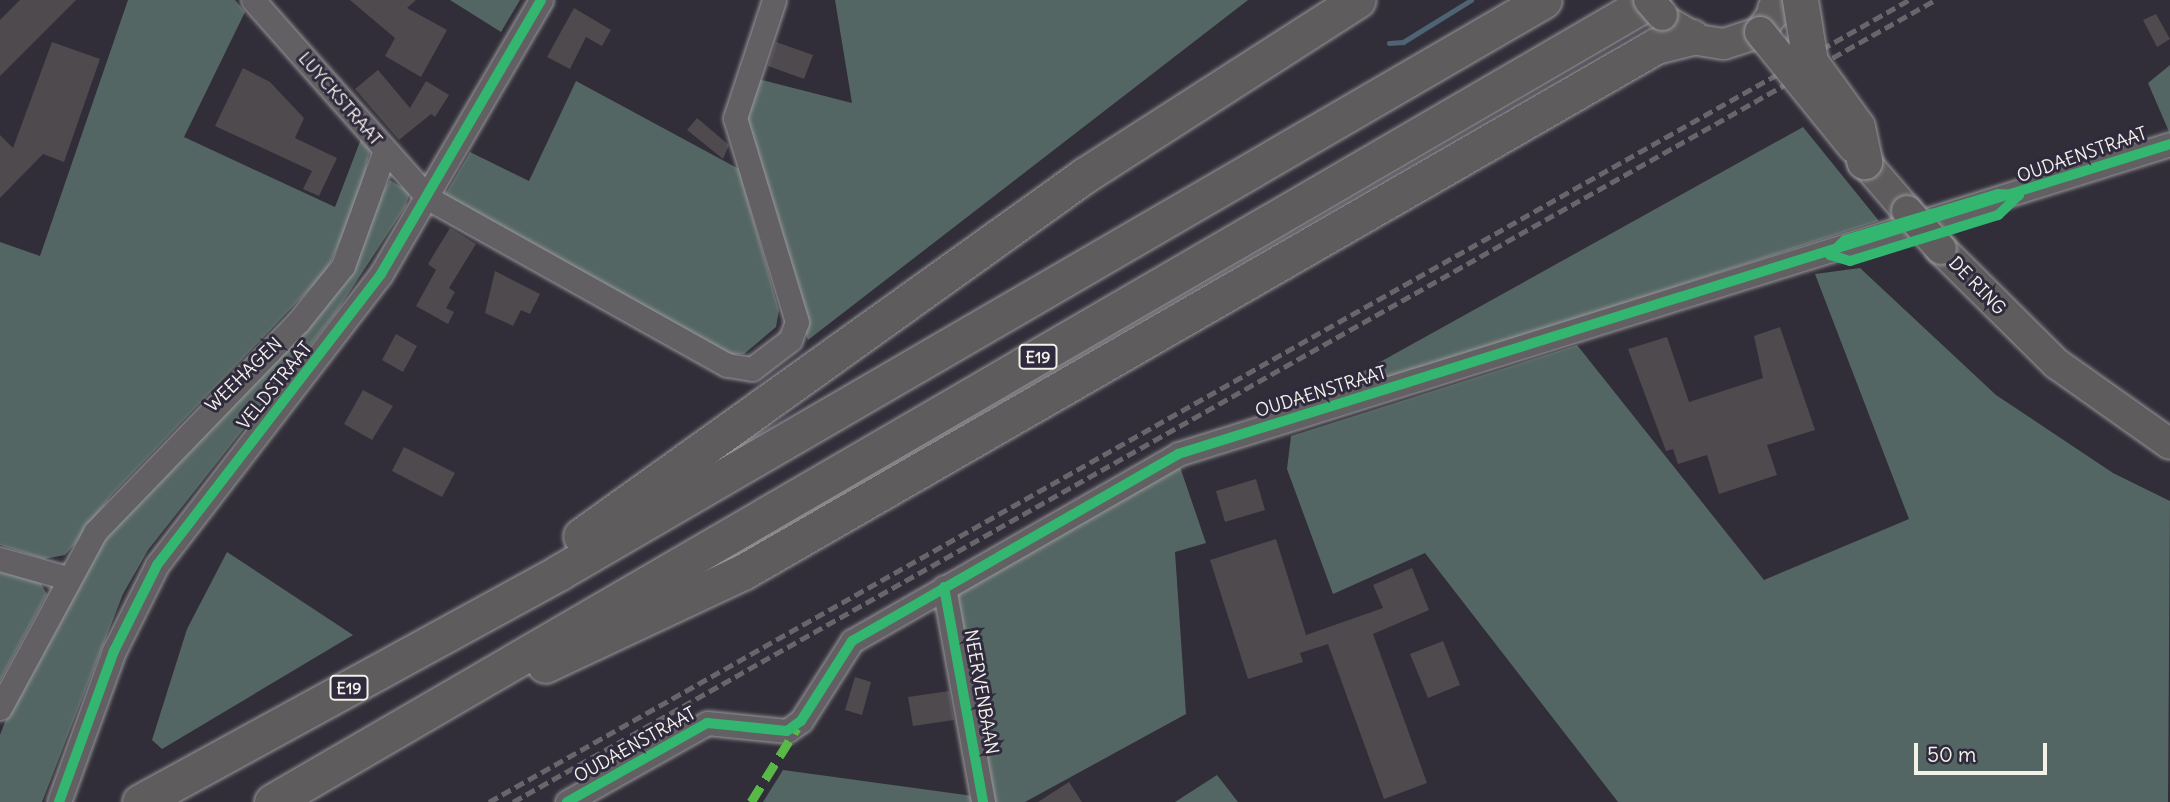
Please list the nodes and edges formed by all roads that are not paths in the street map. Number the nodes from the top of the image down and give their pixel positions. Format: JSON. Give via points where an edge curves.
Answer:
{"nodes":[{"id":1,"x":253,"y":0,"type":"edge"},
{"id":2,"x":541,"y":0,"type":"edge"},
{"id":3,"x":774,"y":0,"type":"edge"},
{"id":4,"x":1358,"y":0,"type":"edge"},
{"id":5,"x":1544,"y":0,"type":"edge"},
{"id":6,"x":1650,"y":0,"type":"edge"},
{"id":7,"x":1779,"y":8,"type":"edge"},
{"id":8,"x":1692,"y":37,"type":"junction"},
{"id":9,"x":2170,"y":144,"type":"edge"},
{"id":10,"x":385,"y":150,"type":"junction"},
{"id":11,"x":1864,"y":161,"type":"junction"},
{"id":12,"x":428,"y":198,"type":"junction"},
{"id":13,"x":2170,"y":444,"type":"edge"},
{"id":14,"x":0,"y":559,"type":"edge"},
{"id":15,"x":558,"y":573,"type":"junction"},
{"id":16,"x":67,"y":578,"type":"junction"},
{"id":17,"x":944,"y":587,"type":"junction"},
{"id":18,"x":0,"y":708,"type":"edge"},
{"id":19,"x":425,"y":714,"type":"junction"},
{"id":20,"x":59,"y":802,"type":"edge"},
{"id":21,"x":140,"y":802,"type":"edge"},
{"id":22,"x":272,"y":802,"type":"edge"},
{"id":23,"x":568,"y":802,"type":"edge"},
{"id":24,"x":983,"y":802,"type":"edge"}],
"edges":[{"from":1,"to":10,"type":"street","name":"LUYCKSTRAAT"},
{"from":2,"to":12,"type":"street","name":"VELDSTRAAT"},
{"from":3,"to":12,"type":"street","via":[[735,118],[797,321],[790,340],[752,369],[727,365]]},
{"from":4,"to":15,"type":"highway","via":[[1085,175],[577,539]]},
{"from":5,"to":15,"type":"highway","number":"E19"},
{"from":6,"to":8,"type":"main road","bridge":true},
{"from":6,"to":19,"type":"highway","number":"E19"},
{"from":7,"to":8,"type":"main road","via":[[1724,44]]},
{"from":7,"to":11,"type":"main road","name":"DE RING","bridge":true},
{"from":7,"to":11,"type":"highway","bridge":true,"via":[[1810,62],[1857,127]]},
{"from":8,"to":19,"type":"highway","via":[[1656,46],[957,454],[693,598]]},
{"from":9,"to":17,"type":"street","name":"OUDAENSTRAAT","via":[[1178,454]]},
{"from":10,"to":12,"type":"street","name":"LUYCKSTRAAT"},
{"from":10,"to":16,"type":"street","name":"WEEHAGEN","via":[[352,247],[333,280],[177,440],[95,532]]},
{"from":11,"to":13,"type":"main road","name":"DE RING","bridge":true,"via":[[1941,249],[2057,364]]},
{"from":12,"to":20,"type":"street","name":"VELDSTRAAT","via":[[330,346],[157,565],[114,651]]},
{"from":14,"to":16,"type":"street"},
{"from":15,"to":21,"type":"highway","number":"E19"},
{"from":16,"to":18,"type":"street","name":"WEEHAGEN"},
{"from":17,"to":23,"type":"street","name":"OUDAENSTRAAT","via":[[852,641],[801,721],[787,731],[707,723]]},
{"from":17,"to":24,"type":"street","name":"NEERVENBAAN"},
{"from":19,"to":22,"type":"highway","number":"E19"}]}
